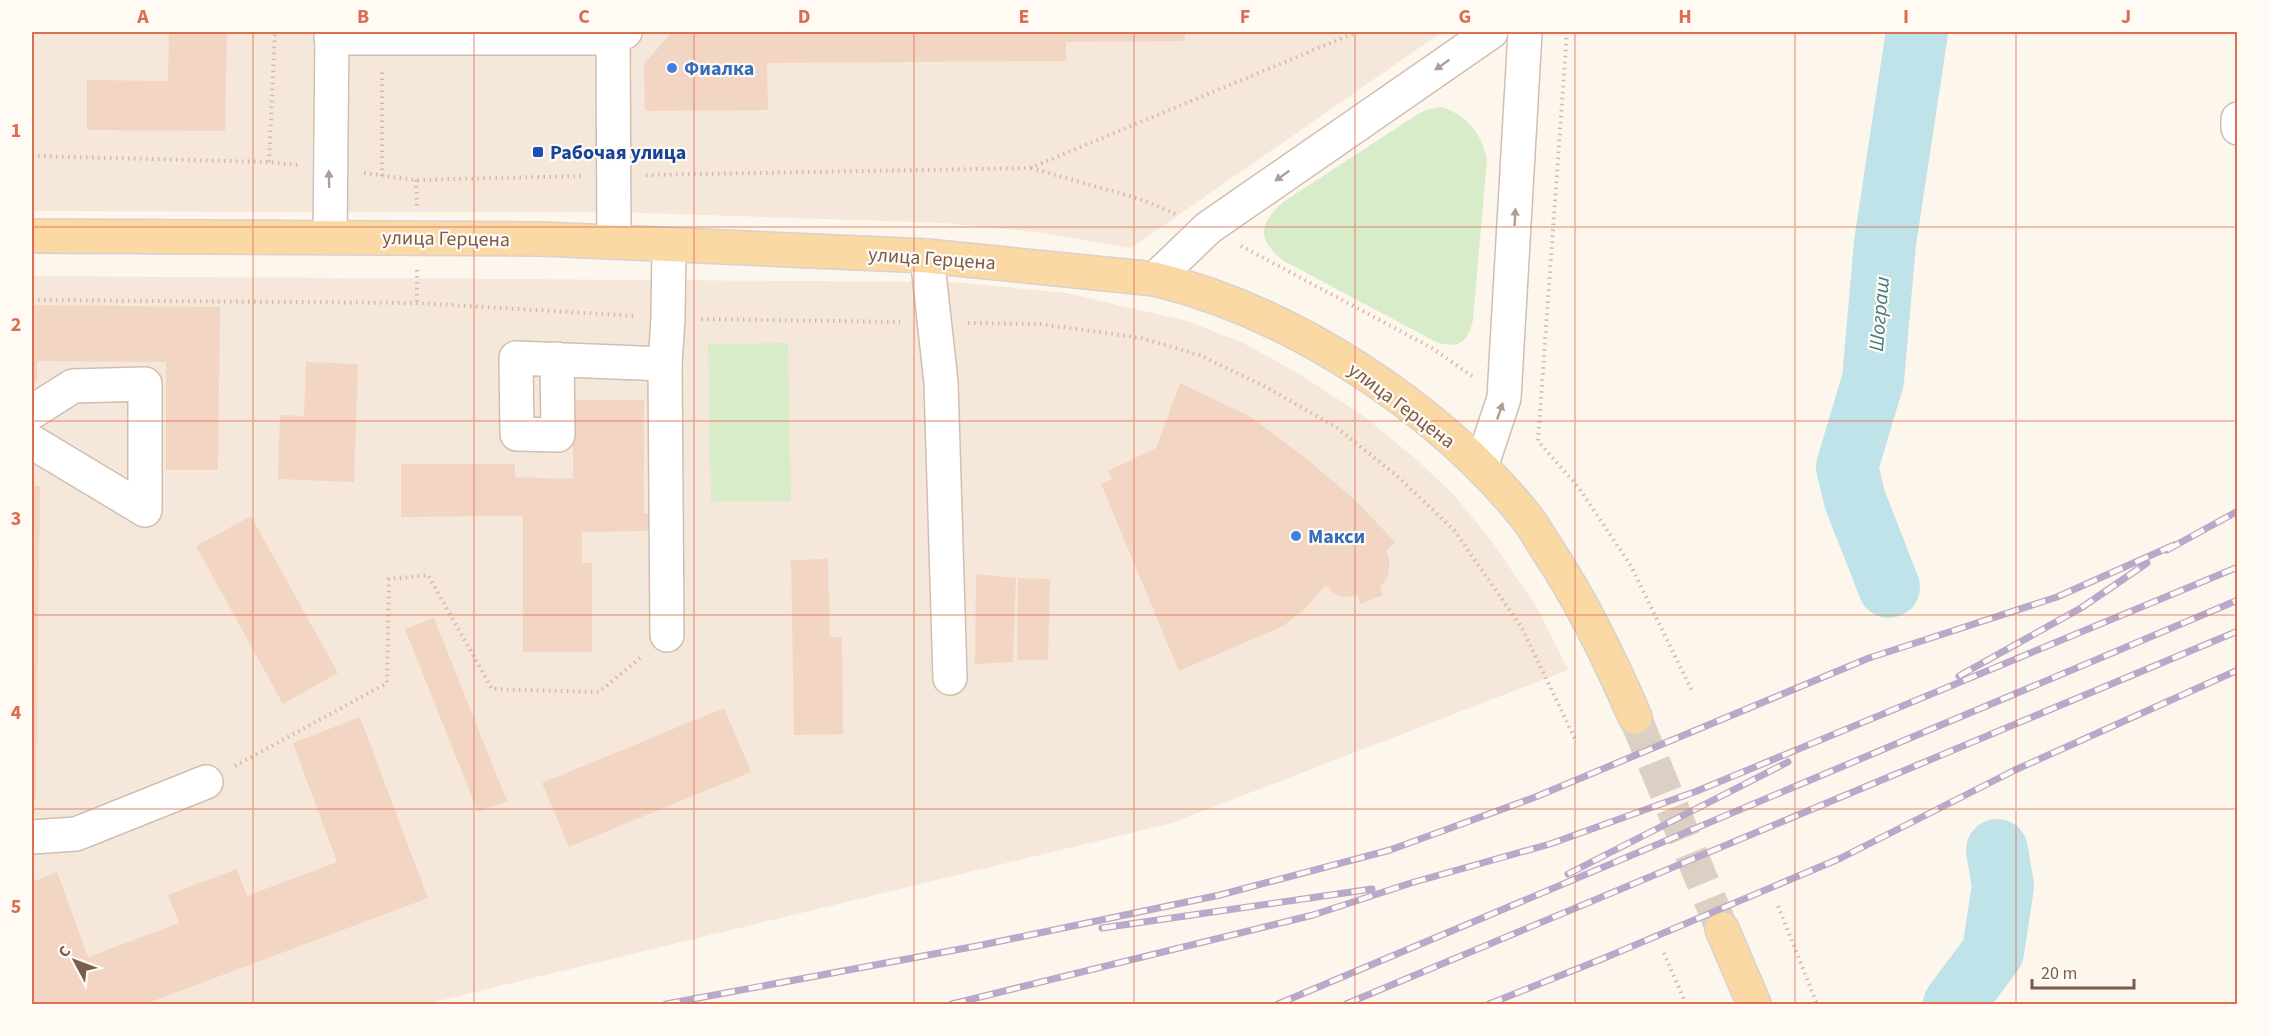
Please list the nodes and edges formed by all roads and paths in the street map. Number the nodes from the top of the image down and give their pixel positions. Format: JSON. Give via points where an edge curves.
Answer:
{"nodes":[{"id":1,"x":275,"y":32,"type":"edge"},
{"id":2,"x":1357,"y":32,"type":"edge"},
{"id":3,"x":1491,"y":32,"type":"edge"},
{"id":4,"x":1525,"y":32,"type":"edge"},
{"id":5,"x":1567,"y":32,"type":"edge"},
{"id":6,"x":332,"y":35,"type":"edge"},
{"id":7,"x":561,"y":35,"type":"edge"},
{"id":8,"x":619,"y":35,"type":"edge"},
{"id":9,"x":382,"y":39,"type":"junction"},
{"id":10,"x":2238,"y":119,"type":"edge"},
{"id":11,"x":2238,"y":128,"type":"edge"},
{"id":12,"x":32,"y":156,"type":"edge"},
{"id":13,"x":268,"y":162,"type":"junction"},
{"id":14,"x":329,"y":168,"type":"junction"},
{"id":15,"x":1030,"y":168,"type":"junction"},
{"id":16,"x":382,"y":176,"type":"junction"},
{"id":17,"x":613,"y":176,"type":"junction"},
{"id":18,"x":1208,"y":228,"type":"junction"},
{"id":19,"x":32,"y":236,"type":"edge"},
{"id":20,"x":330,"y":237,"type":"junction"},
{"id":21,"x":614,"y":242,"type":"junction"},
{"id":22,"x":669,"y":245,"type":"junction"},
{"id":23,"x":927,"y":256,"type":"junction"},
{"id":24,"x":1155,"y":279,"type":"junction"},
{"id":25,"x":32,"y":300,"type":"edge"},
{"id":26,"x":668,"y":318,"type":"junction"},
{"id":27,"x":936,"y":322,"type":"junction"},
{"id":28,"x":557,"y":359,"type":"dead end"},
{"id":29,"x":665,"y":364,"type":"junction"},
{"id":30,"x":1504,"y":398,"type":"junction"},
{"id":31,"x":32,"y":412,"type":"edge"},
{"id":32,"x":1538,"y":441,"type":"junction"},
{"id":33,"x":32,"y":442,"type":"edge"},
{"id":34,"x":1481,"y":466,"type":"junction"},
{"id":35,"x":667,"y":635,"type":"joint"},
{"id":36,"x":950,"y":678,"type":"dead end"},
{"id":37,"x":1693,"y":693,"type":"dead end"},
{"id":38,"x":1635,"y":717,"type":"tunnel mouth"},
{"id":39,"x":1576,"y":741,"type":"dead end"},
{"id":40,"x":206,"y":782,"type":"joint"},
{"id":41,"x":32,"y":837,"type":"edge"},
{"id":42,"x":1778,"y":906,"type":"dead end"},
{"id":43,"x":1722,"y":928,"type":"tunnel mouth"},
{"id":44,"x":1664,"y":953,"type":"dead end"},
{"id":45,"x":1752,"y":1001,"type":"edge"},
{"id":46,"x":1686,"y":1005,"type":"edge"},
{"id":47,"x":1817,"y":1005,"type":"edge"}],
"edges":[{"from":1,"to":13,"type":"path"},
{"from":2,"to":15,"type":"path"},
{"from":3,"to":18,"type":"street","one_way":true},
{"from":30,"to":4,"type":"street","one_way":true},
{"from":5,"to":32,"type":"path"},
{"from":6,"to":9,"type":"street"},
{"from":6,"to":14,"type":"street"},
{"from":7,"to":8,"type":"street"},
{"from":7,"to":9,"type":"street"},
{"from":8,"to":17,"type":"street"},
{"from":9,"to":16,"type":"path"},
{"from":10,"to":11,"type":"street"},
{"from":12,"to":13,"type":"path"},
{"from":13,"to":14,"type":"path"},
{"from":14,"to":16,"type":"path"},
{"from":20,"to":14,"type":"street","one_way":true},
{"from":15,"to":17,"type":"path"},
{"from":15,"to":18,"type":"path","via":[[1140,199]]},
{"from":16,"to":17,"type":"path","via":[[416,180]]},
{"from":17,"to":21,"type":"street"},
{"from":18,"to":24,"type":"street"},
{"from":18,"to":30,"type":"path","via":[[1432,348]]},
{"from":19,"to":20,"type":"main road","name":"улица Герцена"},
{"from":20,"to":21,"type":"main road","name":"улица Герцена"},
{"from":21,"to":22,"type":"main road","name":"улица Герцена"},
{"from":22,"to":23,"type":"main road","name":"улица Герцена"},
{"from":22,"to":26,"type":"street"},
{"from":23,"to":24,"type":"main road","name":"улица Герцена"},
{"from":23,"to":27,"type":"street"},
{"from":24,"to":34,"type":"main road","name":"улица Герцена","via":[[1191,288],[1261,315],[1317,343],[1387,389]]},
{"from":25,"to":26,"type":"path","via":[[417,303]]},
{"from":26,"to":27,"type":"path"},
{"from":26,"to":29,"type":"street"},
{"from":27,"to":36,"type":"street"},
{"from":27,"to":39,"type":"path","via":[[1040,324],[1141,338],[1198,355],[1266,387],[1336,427],[1396,475],[1454,530],[1522,628]]},
{"from":28,"to":29,"type":"street"},
{"from":29,"to":35,"type":"street"},
{"from":30,"to":32,"type":"path"},
{"from":34,"to":30,"type":"street","one_way":true},
{"from":31,"to":33,"type":"street","via":[[73,386],[145,384],[145,510]]},
{"from":32,"to":37,"type":"path","via":[[1579,488],[1631,566]]},
{"from":34,"to":38,"type":"main road","name":"улица Герцена","via":[[1527,519],[1576,592]]},
{"from":35,"to":40,"type":"path","via":[[599,692],[492,689],[428,575],[389,579],[387,683]]},
{"from":40,"to":41,"type":"street","via":[[76,834]]},
{"from":42,"to":47,"type":"path"},
{"from":43,"to":45,"type":"main road"},
{"from":44,"to":46,"type":"path"}]}
